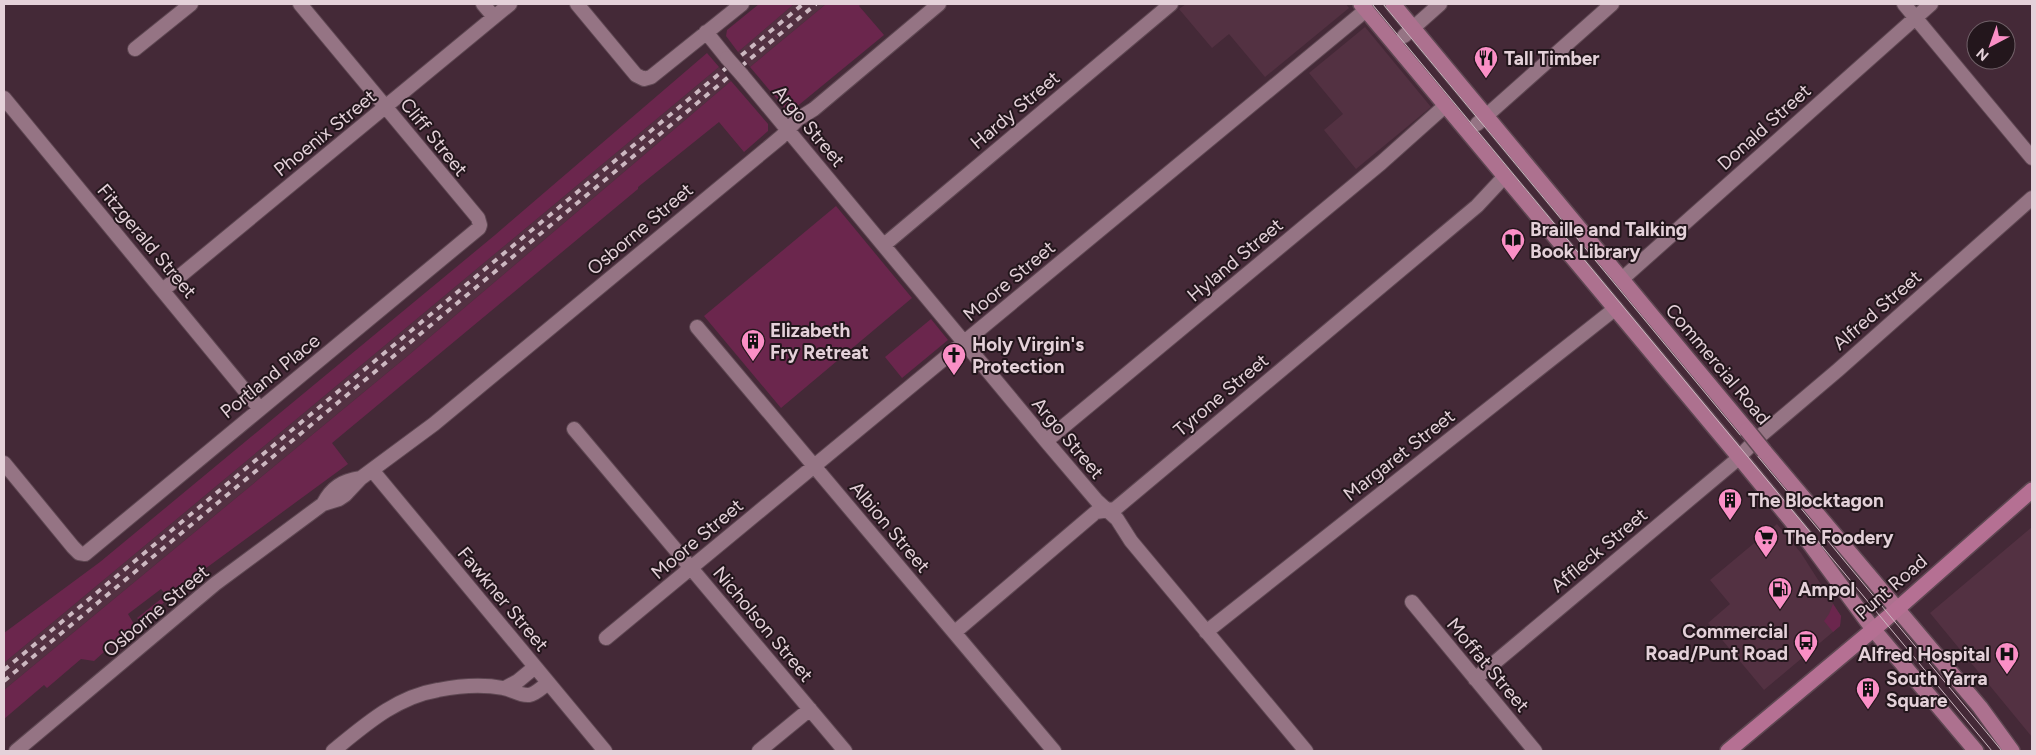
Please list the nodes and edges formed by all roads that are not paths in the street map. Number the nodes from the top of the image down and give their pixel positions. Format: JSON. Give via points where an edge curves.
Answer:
{"nodes":[{"id":1,"x":191,"y":4,"type":"edge"},
{"id":2,"x":300,"y":4,"type":"edge"},
{"id":3,"x":483,"y":4,"type":"edge"},
{"id":4,"x":510,"y":4,"type":"edge"},
{"id":5,"x":577,"y":4,"type":"edge"},
{"id":6,"x":742,"y":4,"type":"edge"},
{"id":7,"x":939,"y":4,"type":"edge"},
{"id":8,"x":1171,"y":4,"type":"edge"},
{"id":9,"x":1393,"y":4,"type":"edge"},
{"id":10,"x":1440,"y":4,"type":"edge"},
{"id":11,"x":1612,"y":4,"type":"edge"},
{"id":12,"x":1904,"y":4,"type":"edge"},
{"id":13,"x":1931,"y":4,"type":"edge"},
{"id":14,"x":1363,"y":7,"type":"edge"},
{"id":15,"x":494,"y":17,"type":"junction"},
{"id":16,"x":1916,"y":17,"type":"junction"},
{"id":17,"x":706,"y":32,"type":"junction"},
{"id":18,"x":1408,"y":32,"type":"junction"},
{"id":19,"x":135,"y":49,"type":"dead end"},
{"id":20,"x":4,"y":98,"type":"edge"},
{"id":21,"x":1446,"y":105,"type":"junction"},
{"id":22,"x":386,"y":107,"type":"junction"},
{"id":23,"x":1481,"y":120,"type":"junction"},
{"id":24,"x":787,"y":130,"type":"junction"},
{"id":25,"x":2032,"y":158,"type":"edge"},
{"id":26,"x":1505,"y":176,"type":"junction"},
{"id":27,"x":2032,"y":198,"type":"edge"},
{"id":28,"x":480,"y":225,"type":"joint"},
{"id":29,"x":884,"y":245,"type":"junction"},
{"id":30,"x":1622,"y":278,"type":"junction"},
{"id":31,"x":163,"y":290,"type":"junction"},
{"id":32,"x":1616,"y":308,"type":"junction"},
{"id":33,"x":697,"y":327,"type":"dead end"},
{"id":34,"x":964,"y":343,"type":"junction"},
{"id":35,"x":260,"y":409,"type":"junction"},
{"id":36,"x":574,"y":428,"type":"dead end"},
{"id":37,"x":1046,"y":441,"type":"junction"},
{"id":38,"x":1743,"y":454,"type":"junction"},
{"id":39,"x":4,"y":463,"type":"edge"},
{"id":40,"x":814,"y":466,"type":"junction"},
{"id":41,"x":366,"y":474,"type":"junction"},
{"id":42,"x":2032,"y":490,"type":"edge"},
{"id":43,"x":1108,"y":510,"type":"junction"},
{"id":44,"x":692,"y":568,"type":"junction"},
{"id":45,"x":1412,"y":602,"type":"dead end"},
{"id":46,"x":1898,"y":608,"type":"junction"},
{"id":47,"x":1873,"y":629,"type":"junction"},
{"id":48,"x":955,"y":632,"type":"junction"},
{"id":49,"x":1206,"y":632,"type":"junction"},
{"id":50,"x":606,"y":638,"type":"dead end"},
{"id":51,"x":535,"y":667,"type":"junction"},
{"id":52,"x":1475,"y":679,"type":"junction"},
{"id":53,"x":548,"y":682,"type":"junction"},
{"id":54,"x":505,"y":688,"type":"junction"},
{"id":55,"x":810,"y":709,"type":"junction"},
{"id":56,"x":16,"y":751,"type":"edge"},
{"id":57,"x":333,"y":751,"type":"edge"},
{"id":58,"x":605,"y":751,"type":"edge"},
{"id":59,"x":759,"y":751,"type":"edge"},
{"id":60,"x":845,"y":751,"type":"edge"},
{"id":61,"x":1054,"y":751,"type":"edge"},
{"id":62,"x":1306,"y":751,"type":"edge"},
{"id":63,"x":1536,"y":751,"type":"edge"},
{"id":64,"x":1728,"y":751,"type":"edge"},
{"id":65,"x":1976,"y":751,"type":"edge"},
{"id":66,"x":2012,"y":751,"type":"edge"}],
"edges":[{"from":1,"to":19,"type":"street"},
{"from":2,"to":22,"type":"street","name":"Cliff Street"},
{"from":3,"to":15,"type":"street"},
{"from":4,"to":15,"type":"street","name":"Phoenix Street"},
{"from":5,"to":17,"type":"street","via":[[636,75],[644,79]]},
{"from":6,"to":17,"type":"street"},
{"from":7,"to":24,"type":"street","name":"Osborne Street"},
{"from":8,"to":29,"type":"street","name":"Hardy Street"},
{"from":9,"to":18,"type":"main road","name":"Commercial Road"},
{"from":10,"to":18,"type":"street"},
{"from":11,"to":23,"type":"street"},
{"from":12,"to":16,"type":"street"},
{"from":13,"to":16,"type":"street","name":"Donald Street"},
{"from":14,"to":21,"type":"main road"},
{"from":14,"to":34,"type":"street","name":"Moore Street"},
{"from":15,"to":22,"type":"street","name":"Phoenix Street"},
{"from":16,"to":25,"type":"street"},
{"from":16,"to":30,"type":"street","name":"Donald Street"},
{"from":17,"to":24,"type":"street","name":"Argo Street","bridge":true},
{"from":18,"to":23,"type":"main road","name":"Commercial Road"},
{"from":20,"to":31,"type":"street","name":"Fitzgerald Street"},
{"from":21,"to":26,"type":"main road"},
{"from":21,"to":37,"type":"street","name":"Hyland Street","via":[[1381,163]]},
{"from":22,"to":28,"type":"street","name":"Cliff Street","via":[[478,218]]},
{"from":22,"to":31,"type":"street","name":"Phoenix Street"},
{"from":23,"to":30,"type":"main road","name":"Commercial Road"},
{"from":24,"to":29,"type":"street","name":"Argo Street"},
{"from":24,"to":41,"type":"street","name":"Osborne Street","via":[[434,424]]},
{"from":26,"to":32,"type":"main road"},
{"from":26,"to":43,"type":"street","name":"Tyrone Street","via":[[1477,206],[1115,509]]},
{"from":27,"to":38,"type":"street","name":"Alfred Street"},
{"from":28,"to":35,"type":"street","name":"Portland Place"},
{"from":29,"to":34,"type":"street","name":"Argo Street"},
{"from":30,"to":46,"type":"main road","name":"Commercial Road","bridge":true},
{"from":31,"to":35,"type":"street","name":"Fitzgerald Street"},
{"from":32,"to":38,"type":"main road"},
{"from":32,"to":49,"type":"street","name":"Margaret Street"},
{"from":33,"to":40,"type":"street","name":"Albion Street"},
{"from":34,"to":37,"type":"street","name":"Argo Street"},
{"from":34,"to":40,"type":"street","name":"Moore Street"},
{"from":35,"to":39,"type":"street","name":"Portland Place","via":[[82,554]]},
{"from":36,"to":44,"type":"street","name":"Nicholson Street"},
{"from":37,"to":43,"type":"street","name":"Argo Street"},
{"from":38,"to":47,"type":"main road"},
{"from":38,"to":52,"type":"street","name":"Affleck Street"},
{"from":40,"to":44,"type":"street","name":"Moore Street"},
{"from":40,"to":48,"type":"street","name":"Albion Street"},
{"from":41,"to":51,"type":"street","name":"Fawkner Street"},
{"from":41,"to":56,"type":"street","name":"Osborne Street","via":[[339,484],[323,504],[215,584]]},
{"from":42,"to":46,"type":"highway","name":"Punt Road"},
{"from":43,"to":48,"type":"street","name":"Tyrone Street","via":[[1095,513]]},
{"from":43,"to":49,"type":"street","name":"Argo Street"},
{"from":44,"to":50,"type":"street","name":"Moore Street"},
{"from":44,"to":55,"type":"street","name":"Nicholson Street"},
{"from":45,"to":52,"type":"street","name":"Moffat Street"},
{"from":46,"to":47,"type":"highway","name":"Punt Road"},
{"from":46,"to":66,"type":"main road","name":"Commercial Road"},
{"from":47,"to":64,"type":"highway","name":"Punt Road"},
{"from":47,"to":65,"type":"main road"},
{"from":48,"to":61,"type":"street","name":"Albion Street"},
{"from":49,"to":62,"type":"street","name":"Argo Street"},
{"from":51,"to":53,"type":"street","name":"Fawkner Street"},
{"from":51,"to":54,"type":"street"},
{"from":52,"to":63,"type":"street","name":"Moffat Street"},
{"from":53,"to":54,"type":"street","via":[[531,695],[520,695]]},
{"from":53,"to":58,"type":"street","name":"Fawkner Street"},
{"from":54,"to":57,"type":"street","via":[[460,687],[415,696],[394,704]]},
{"from":55,"to":59,"type":"street"},
{"from":55,"to":60,"type":"street","name":"Nicholson Street"}]}
